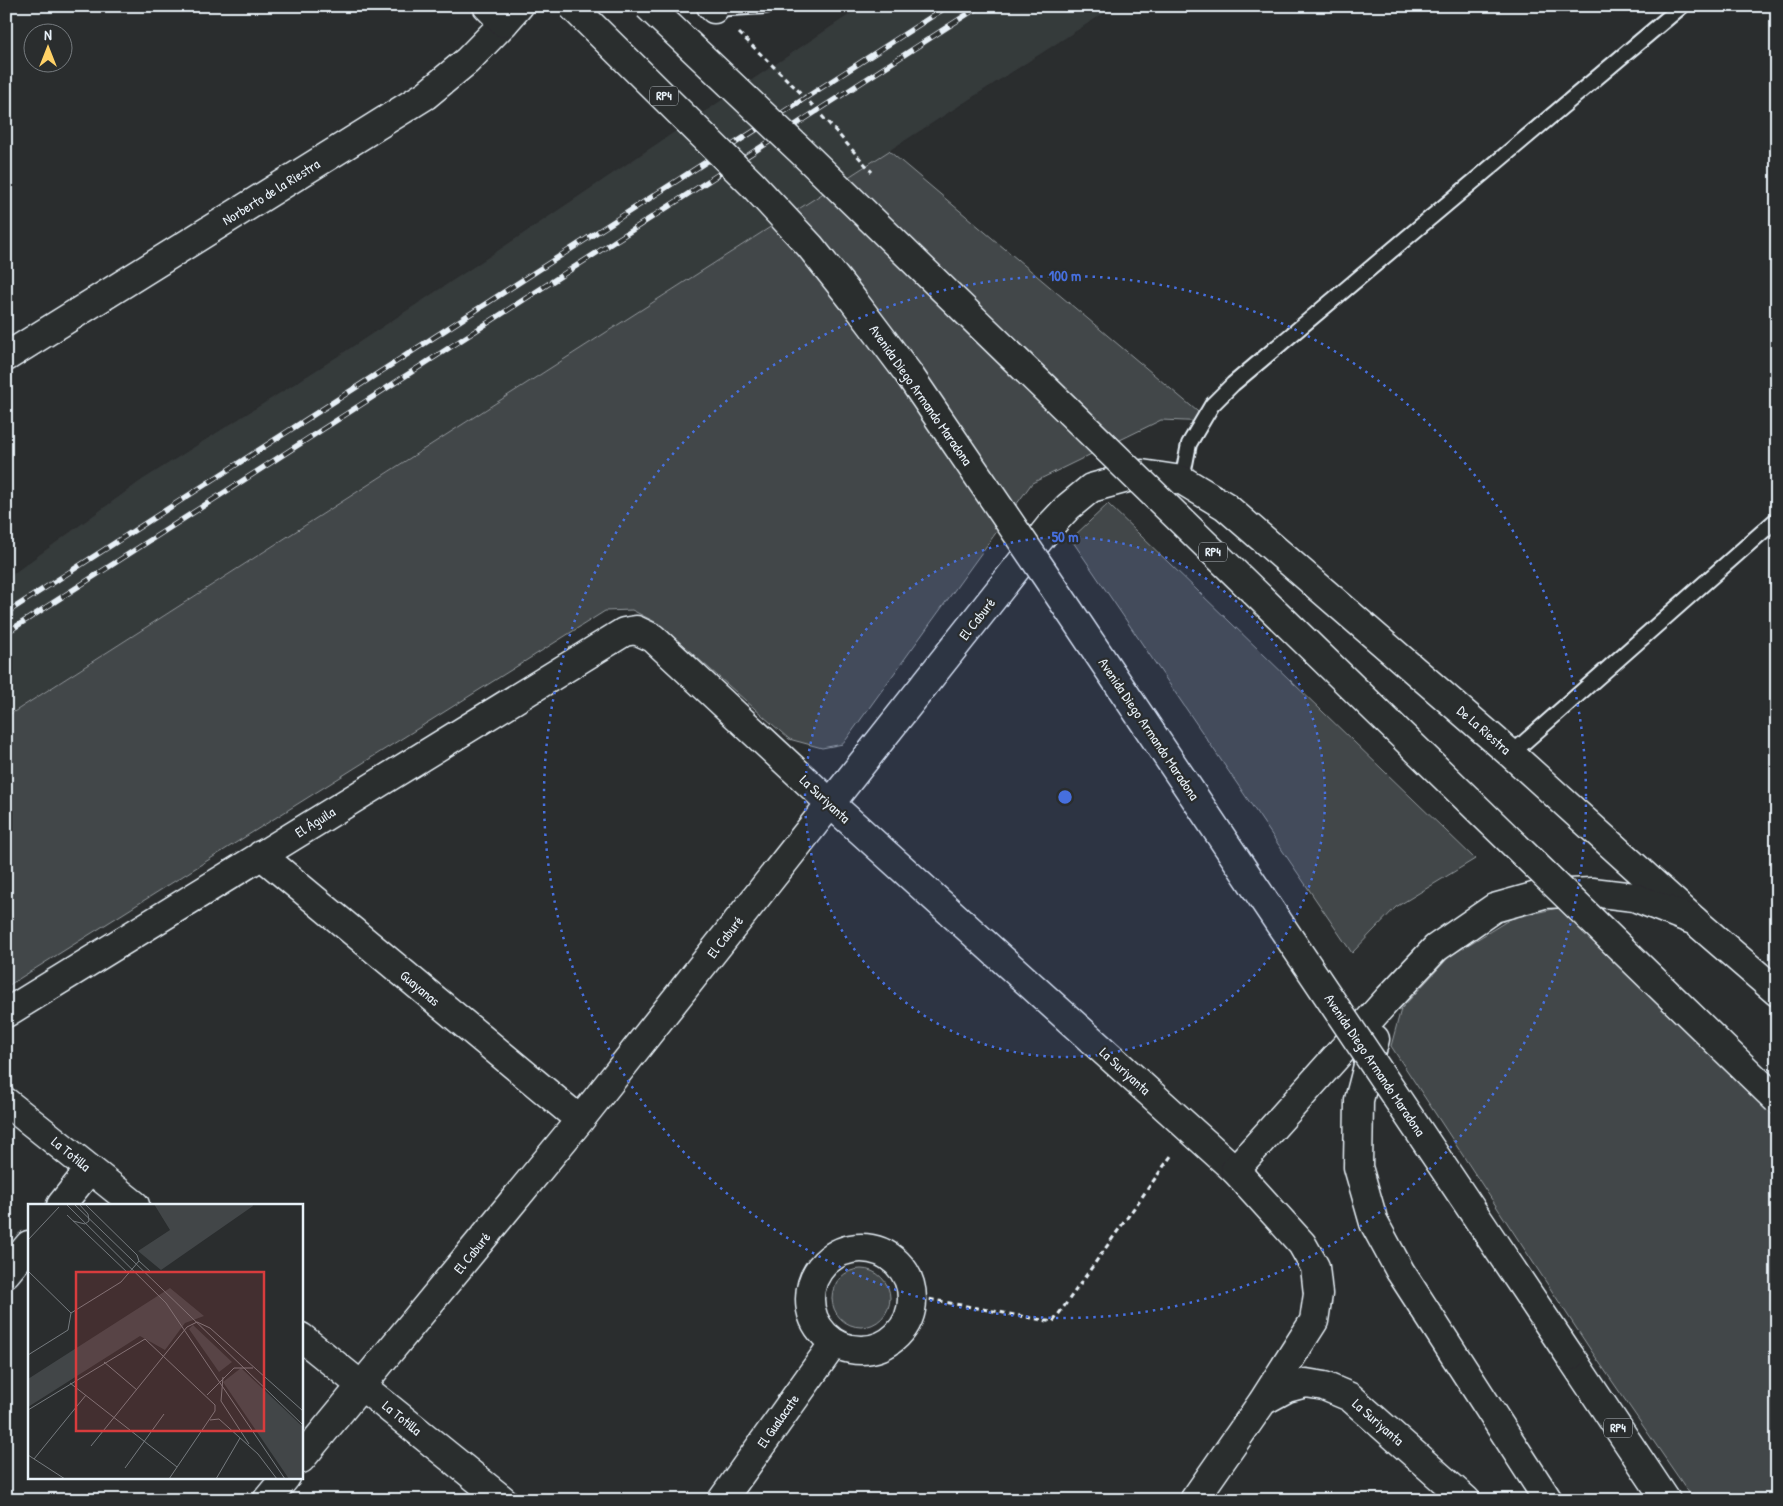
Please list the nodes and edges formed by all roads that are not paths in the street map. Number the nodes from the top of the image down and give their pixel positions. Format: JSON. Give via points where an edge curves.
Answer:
{"nodes":[{"id":1,"x":572,"y":6,"type":"edge"},
{"id":2,"x":648,"y":6,"type":"edge"},
{"id":3,"x":766,"y":6,"type":"edge"},
{"id":4,"x":1682,"y":6,"type":"edge"},
{"id":5,"x":713,"y":7,"type":"edge"},
{"id":6,"x":503,"y":12,"type":"edge"},
{"id":7,"x":6,"y":358,"type":"edge"},
{"id":8,"x":1182,"y":480,"type":"junction"},
{"id":9,"x":1777,"y":519,"type":"edge"},
{"id":10,"x":624,"y":632,"type":"joint"},
{"id":11,"x":1511,"y":754,"type":"junction"},
{"id":12,"x":831,"y":804,"type":"junction"},
{"id":13,"x":261,"y":855,"type":"junction"},
{"id":14,"x":1695,"y":921,"type":"junction"},
{"id":15,"x":1777,"y":992,"type":"edge"},
{"id":16,"x":1387,"y":1000,"type":"junction"},
{"id":17,"x":6,"y":1013,"type":"edge"},
{"id":18,"x":1777,"y":1100,"type":"edge"},
{"id":19,"x":6,"y":1102,"type":"edge"},
{"id":20,"x":580,"y":1120,"type":"junction"},
{"id":21,"x":90,"y":1169,"type":"junction"},
{"id":22,"x":1235,"y":1170,"type":"junction"},
{"id":23,"x":62,"y":1204,"type":"edge"},
{"id":24,"x":134,"y":1204,"type":"edge"},
{"id":25,"x":28,"y":1246,"type":"edge"},
{"id":26,"x":6,"y":1273,"type":"edge"},
{"id":27,"x":302,"y":1338,"type":"edge"},
{"id":28,"x":834,"y":1343,"type":"junction"},
{"id":29,"x":363,"y":1386,"type":"junction"},
{"id":30,"x":1263,"y":1401,"type":"junction"},
{"id":31,"x":302,"y":1458,"type":"edge"},
{"id":32,"x":285,"y":1478,"type":"edge"},
{"id":33,"x":267,"y":1500,"type":"edge"},
{"id":34,"x":503,"y":1500,"type":"edge"},
{"id":35,"x":722,"y":1500,"type":"edge"},
{"id":36,"x":1194,"y":1500,"type":"edge"},
{"id":37,"x":1466,"y":1500,"type":"edge"},
{"id":38,"x":1548,"y":1500,"type":"edge"},
{"id":39,"x":1666,"y":1500,"type":"edge"}],
"edges":[{"from":1,"to":39,"type":"street","name":"Avenida Diego Armando Maradona","number":"RP4","bridge":true,"via":[[748,179],[810,246],[908,373]]},
{"from":2,"to":18,"type":"street","number":"RP4","bridge":true},
{"from":3,"to":5,"type":"lane"},
{"from":4,"to":8,"type":"lane","via":[[1212,404],[1189,444]]},
{"from":6,"to":7,"type":"street","name":"Norberto de la Riestra","via":[[467,61],[426,95]]},
{"from":8,"to":11,"type":"street","name":"De La Riestra","via":[[1225,506]]},
{"from":8,"to":12,"type":"street","name":"El Caburé","via":[[1142,474],[1091,488],[1068,507]]},
{"from":9,"to":11,"type":"lane"},
{"from":10,"to":12,"type":"street","name":"La Suriyanta","via":[[636,630],[653,638]]},
{"from":10,"to":13,"type":"street","name":"El Águila"},
{"from":11,"to":14,"type":"street","name":"De La Riestra"},
{"from":12,"to":20,"type":"street","name":"El Caburé"},
{"from":12,"to":22,"type":"street","name":"La Suriyanta"},
{"from":13,"to":17,"type":"street","name":"El Águila"},
{"from":13,"to":20,"type":"street","name":"Guayanas"},
{"from":14,"to":15,"type":"street","name":"De La Riestra"},
{"from":14,"to":16,"type":"street","via":[[1634,897],[1592,892],[1544,894],[1494,908],[1436,948]]},
{"from":16,"to":22,"type":"street"},
{"from":16,"to":38,"type":"street","via":[[1359,1100],[1358,1167],[1374,1223],[1400,1271]]},
{"from":19,"to":21,"type":"street","name":"La Totilla"},
{"from":20,"to":29,"type":"street","name":"El Caburé"},
{"from":21,"to":23,"type":"street"},
{"from":21,"to":24,"type":"street","name":"La Totilla"},
{"from":22,"to":30,"type":"street","name":"La Suriyanta","via":[[1302,1244],[1315,1267],[1318,1294],[1314,1321]]},
{"from":25,"to":26,"type":"street"},
{"from":27,"to":29,"type":"street","name":"La Totilla"},
{"from":28,"to":28,"type":"street","via":[[812,1316],[809,1299],[812,1282],[821,1266],[834,1254],[850,1248],[868,1248],[885,1253],[899,1264],[908,1278],[912,1296],[905,1326],[894,1338],[865,1350],[849,1349]]},
{"from":28,"to":35,"type":"street","name":"El Gualacate"},
{"from":29,"to":31,"type":"street","name":"El Caburé"},
{"from":29,"to":34,"type":"street","name":"La Totilla"},
{"from":30,"to":36,"type":"street"},
{"from":30,"to":37,"type":"street","name":"La Suriyanta","via":[[1287,1388],[1306,1383],[1324,1386],[1350,1397]]},
{"from":32,"to":33,"type":"street"}]}
